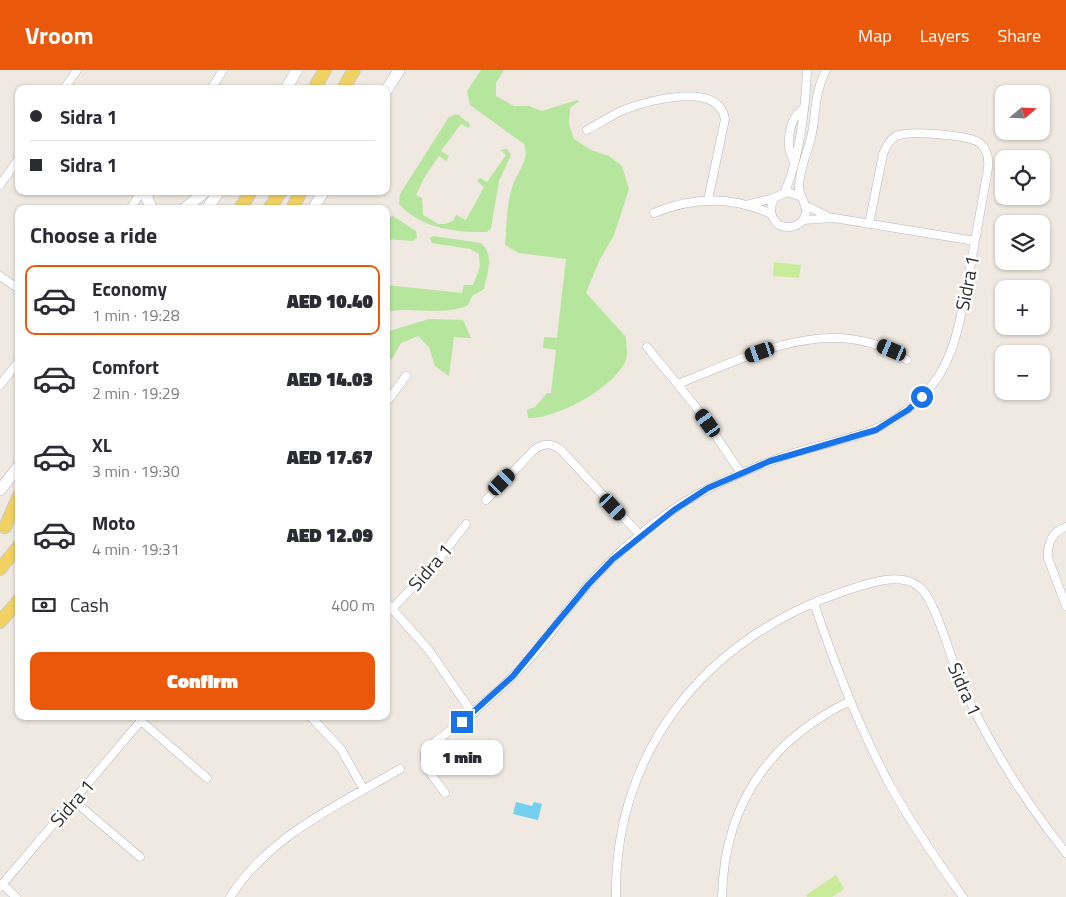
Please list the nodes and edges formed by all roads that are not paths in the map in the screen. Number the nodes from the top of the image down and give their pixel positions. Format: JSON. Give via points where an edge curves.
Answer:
{"nodes":[{"id":1,"x":77,"y":70,"type":"edge"},
{"id":2,"x":223,"y":70,"type":"edge"},
{"id":3,"x":297,"y":70,"type":"edge"},
{"id":4,"x":325,"y":70,"type":"edge"},
{"id":5,"x":354,"y":70,"type":"edge"},
{"id":6,"x":362,"y":70,"type":"edge"},
{"id":7,"x":399,"y":70,"type":"edge"},
{"id":8,"x":807,"y":70,"type":"edge"},
{"id":9,"x":826,"y":70,"type":"edge"},
{"id":10,"x":67,"y":85,"type":"edge"},
{"id":11,"x":214,"y":85,"type":"edge"},
{"id":12,"x":288,"y":85,"type":"edge"},
{"id":13,"x":316,"y":85,"type":"edge"},
{"id":14,"x":345,"y":85,"type":"edge"},
{"id":15,"x":355,"y":85,"type":"edge"},
{"id":16,"x":389,"y":85,"type":"edge"},
{"id":17,"x":587,"y":130,"type":"dead end"},
{"id":18,"x":15,"y":164,"type":"edge"},
{"id":19,"x":0,"y":185,"type":"edge"},
{"id":20,"x":784,"y":192,"type":"junction"},
{"id":21,"x":201,"y":195,"type":"edge"},
{"id":22,"x":799,"y":196,"type":"junction"},
{"id":23,"x":774,"y":198,"type":"junction"},
{"id":24,"x":708,"y":200,"type":"junction"},
{"id":25,"x":748,"y":204,"type":"junction"},
{"id":26,"x":189,"y":205,"type":"edge"},
{"id":27,"x":805,"y":205,"type":"junction"},
{"id":28,"x":654,"y":213,"type":"dead end"},
{"id":29,"x":771,"y":214,"type":"junction"},
{"id":30,"x":834,"y":218,"type":"junction"},
{"id":31,"x":803,"y":220,"type":"junction"},
{"id":32,"x":869,"y":224,"type":"junction"},
{"id":33,"x":975,"y":241,"type":"junction"},
{"id":34,"x":0,"y":276,"type":"edge"},
{"id":35,"x":15,"y":286,"type":"edge"},
{"id":36,"x":647,"y":347,"type":"dead end"},
{"id":37,"x":907,"y":360,"type":"dead end"},
{"id":38,"x":15,"y":366,"type":"edge"},
{"id":39,"x":406,"y":376,"type":"dead end"},
{"id":40,"x":678,"y":384,"type":"junction"},
{"id":41,"x":0,"y":385,"type":"edge"},
{"id":42,"x":390,"y":398,"type":"edge"},
{"id":43,"x":15,"y":471,"type":"edge"},
{"id":44,"x":741,"y":473,"type":"junction"},
{"id":45,"x":0,"y":490,"type":"edge"},
{"id":46,"x":486,"y":500,"type":"dead end"},
{"id":47,"x":15,"y":504,"type":"edge"},
{"id":48,"x":15,"y":516,"type":"edge"},
{"id":49,"x":466,"y":524,"type":"dead end"},
{"id":50,"x":1066,"y":527,"type":"edge"},
{"id":51,"x":3,"y":530,"type":"edge"},
{"id":52,"x":640,"y":536,"type":"junction"},
{"id":53,"x":15,"y":551,"type":"edge"},
{"id":54,"x":0,"y":569,"type":"edge"},
{"id":55,"x":814,"y":603,"type":"junction"},
{"id":56,"x":15,"y":605,"type":"edge"},
{"id":57,"x":390,"y":605,"type":"edge"},
{"id":58,"x":1066,"y":606,"type":"edge"},
{"id":59,"x":393,"y":608,"type":"junction"},
{"id":60,"x":1,"y":621,"type":"edge"},
{"id":61,"x":850,"y":701,"type":"junction"},
{"id":62,"x":473,"y":714,"type":"junction"},
{"id":63,"x":142,"y":720,"type":"edge"},
{"id":64,"x":144,"y":720,"type":"edge"},
{"id":65,"x":314,"y":720,"type":"edge"},
{"id":66,"x":400,"y":769,"type":"dead end"},
{"id":67,"x":207,"y":778,"type":"dead end"},
{"id":68,"x":364,"y":790,"type":"junction"},
{"id":69,"x":445,"y":793,"type":"dead end"},
{"id":70,"x":74,"y":801,"type":"junction"},
{"id":71,"x":1066,"y":853,"type":"edge"},
{"id":72,"x":140,"y":857,"type":"dead end"},
{"id":73,"x":1,"y":885,"type":"edge"},
{"id":74,"x":16,"y":897,"type":"edge"},
{"id":75,"x":230,"y":897,"type":"edge"},
{"id":76,"x":616,"y":897,"type":"edge"},
{"id":77,"x":722,"y":897,"type":"edge"},
{"id":78,"x":963,"y":897,"type":"edge"}],
"edges":[{"from":1,"to":10,"type":"street"},
{"from":2,"to":11,"type":"street"},
{"from":3,"to":12,"type":"main road"},
{"from":4,"to":13,"type":"main road"},
{"from":5,"to":14,"type":"main road"},
{"from":6,"to":15,"type":"main road"},
{"from":7,"to":16,"type":"main road"},
{"from":8,"to":20,"type":"street","via":[[794,161]]},
{"from":9,"to":22,"type":"street","via":[[815,99]]},
{"from":17,"to":24,"type":"street","via":[[621,112],[654,101],[688,97],[711,99],[721,107],[725,119]]},
{"from":18,"to":19,"type":"street"},
{"from":20,"to":22,"type":"street"},
{"from":20,"to":23,"type":"street"},
{"from":21,"to":26,"type":"main road"},
{"from":22,"to":27,"type":"street"},
{"from":23,"to":25,"type":"street"},
{"from":23,"to":29,"type":"street"},
{"from":24,"to":25,"type":"street"},
{"from":24,"to":28,"type":"street","via":[[675,205]]},
{"from":25,"to":29,"type":"street"},
{"from":27,"to":30,"type":"street"},
{"from":27,"to":31,"type":"street"},
{"from":29,"to":31,"type":"street","via":[[779,225],[785,227]]},
{"from":30,"to":31,"type":"street"},
{"from":30,"to":32,"type":"street"},
{"from":32,"to":33,"type":"street"},
{"from":32,"to":33,"type":"street","name":"Sidra 1","via":[[883,154],[894,137],[914,133],[967,138],[980,144],[989,159]]},
{"from":33,"to":44,"type":"street","name":"Sidra 1","via":[[952,349],[945,366],[922,397],[900,416],[876,430],[798,452]]},
{"from":34,"to":35,"type":"street"},
{"from":36,"to":40,"type":"street"},
{"from":37,"to":40,"type":"street","via":[[892,350],[862,339],[816,338],[760,352]]},
{"from":38,"to":41,"type":"street"},
{"from":39,"to":42,"type":"street"},
{"from":40,"to":44,"type":"street","via":[[720,439]]},
{"from":43,"to":45,"type":"main road"},
{"from":44,"to":52,"type":"street","name":"Sidra 1","via":[[691,498]]},
{"from":46,"to":52,"type":"street","via":[[535,449],[551,444],[561,450]]},
{"from":47,"to":51,"type":"main road"},
{"from":48,"to":51,"type":"main road"},
{"from":49,"to":59,"type":"street","name":"Sidra 1"},
{"from":50,"to":58,"type":"street","via":[[1054,534],[1048,550]]},
{"from":52,"to":62,"type":"street","name":"Sidra 1","via":[[588,585],[513,676]]},
{"from":53,"to":54,"type":"main road"},
{"from":55,"to":61,"type":"street"},
{"from":55,"to":71,"type":"street","name":"Sidra 1","via":[[890,580],[901,579],[920,587],[930,600],[959,678],[992,745],[1030,807]]},
{"from":55,"to":76,"type":"street","name":"Sidra 1","via":[[743,641],[702,677],[668,719],[642,767],[624,822],[618,852]]},
{"from":56,"to":60,"type":"main road"},
{"from":57,"to":59,"type":"street","name":"Sidra 1"},
{"from":59,"to":62,"type":"street","name":"Sidra 1","via":[[428,649]]},
{"from":61,"to":77,"type":"street","via":[[806,726],[770,760],[756,779],[732,830],[722,875]]},
{"from":61,"to":78,"type":"street","via":[[890,785]]},
{"from":62,"to":69,"type":"street","name":"Sidra 1","via":[[424,752],[425,762]]},
{"from":63,"to":70,"type":"street","name":"Sidra 1"},
{"from":64,"to":67,"type":"street","name":"Sidra 1"},
{"from":65,"to":68,"type":"street","via":[[341,748]]},
{"from":66,"to":68,"type":"street"},
{"from":68,"to":75,"type":"street","via":[[285,837],[251,868]]},
{"from":70,"to":72,"type":"street"},
{"from":70,"to":73,"type":"street","name":"Sidra 1"},
{"from":73,"to":74,"type":"street","name":"Sidra 1"}]}
